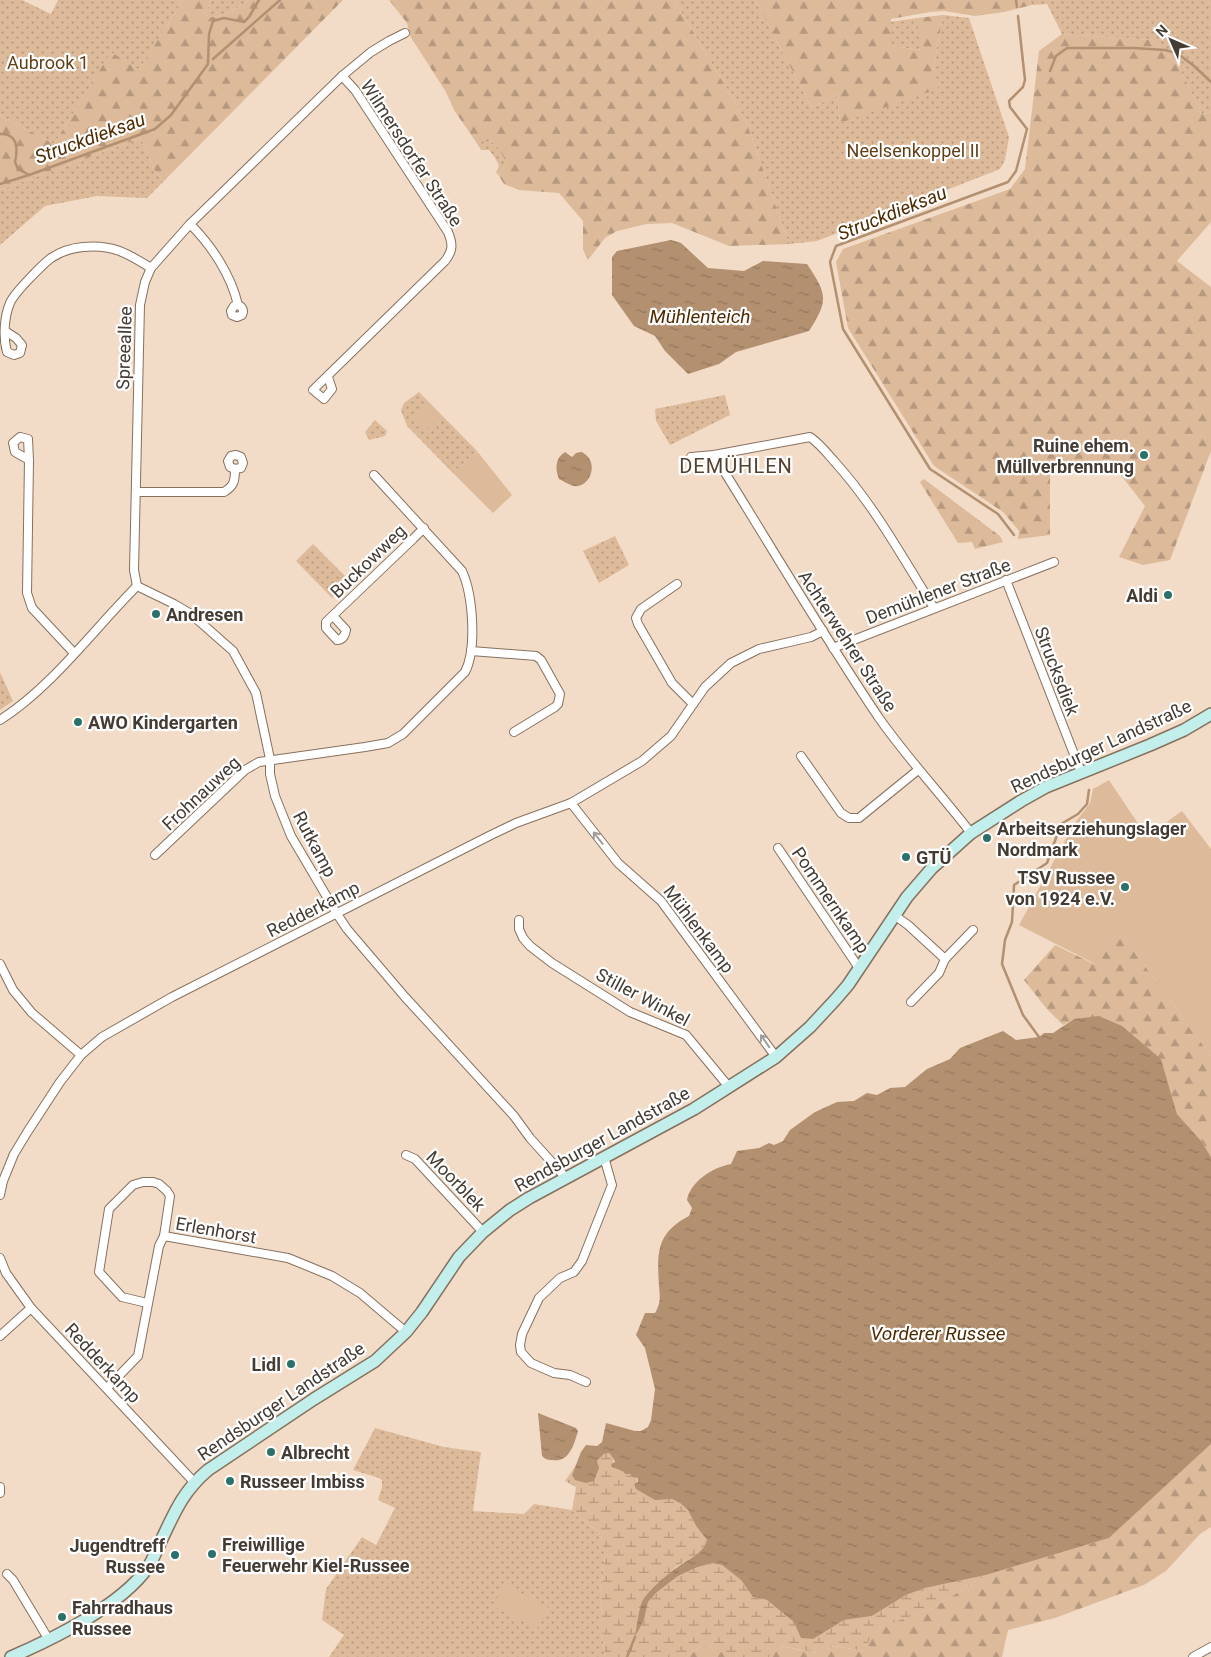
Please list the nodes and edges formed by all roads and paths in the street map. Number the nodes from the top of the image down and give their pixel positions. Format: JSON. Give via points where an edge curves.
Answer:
{"nodes":[{"id":1,"x":405,"y":34,"type":"dead end"},
{"id":2,"x":342,"y":76,"type":"junction"},
{"id":3,"x":190,"y":224,"type":"junction"},
{"id":4,"x":150,"y":268,"type":"junction"},
{"id":5,"x":238,"y":305,"type":"dead end"},
{"id":6,"x":5,"y":331,"type":"dead end"},
{"id":7,"x":328,"y":377,"type":"dead end"},
{"id":8,"x":714,"y":455,"type":"junction"},
{"id":9,"x":691,"y":458,"type":"dead end"},
{"id":10,"x":29,"y":460,"type":"dead end"},
{"id":11,"x":235,"y":470,"type":"dead end"},
{"id":12,"x":374,"y":474,"type":"dead end"},
{"id":13,"x":136,"y":492,"type":"junction"},
{"id":14,"x":424,"y":528,"type":"junction"},
{"id":15,"x":1054,"y":562,"type":"dead end"},
{"id":16,"x":1006,"y":580,"type":"junction"},
{"id":17,"x":678,"y":584,"type":"dead end"},
{"id":18,"x":137,"y":586,"type":"junction"},
{"id":19,"x":934,"y":608,"type":"junction"},
{"id":20,"x":333,"y":616,"type":"dead end"},
{"id":21,"x":823,"y":631,"type":"junction"},
{"id":22,"x":833,"y":648,"type":"junction"},
{"id":23,"x":471,"y":651,"type":"junction"},
{"id":24,"x":74,"y":653,"type":"junction"},
{"id":25,"x":693,"y":704,"type":"junction"},
{"id":26,"x":1211,"y":714,"type":"edge"},
{"id":27,"x":0,"y":720,"type":"edge"},
{"id":28,"x":514,"y":732,"type":"dead end"},
{"id":29,"x":801,"y":756,"type":"dead end"},
{"id":30,"x":270,"y":760,"type":"junction"},
{"id":31,"x":918,"y":770,"type":"junction"},
{"id":32,"x":1081,"y":772,"type":"junction"},
{"id":33,"x":571,"y":803,"type":"junction"},
{"id":34,"x":971,"y":833,"type":"junction"},
{"id":35,"x":778,"y":848,"type":"dead end"},
{"id":36,"x":155,"y":855,"type":"dead end"},
{"id":37,"x":337,"y":914,"type":"junction"},
{"id":38,"x":894,"y":915,"type":"junction"},
{"id":39,"x":519,"y":920,"type":"dead end"},
{"id":40,"x":973,"y":930,"type":"dead end"},
{"id":41,"x":945,"y":959,"type":"junction"},
{"id":42,"x":0,"y":964,"type":"edge"},
{"id":43,"x":859,"y":968,"type":"junction"},
{"id":44,"x":911,"y":1002,"type":"dead end"},
{"id":45,"x":82,"y":1055,"type":"junction"},
{"id":46,"x":776,"y":1057,"type":"junction"},
{"id":47,"x":730,"y":1088,"type":"junction"},
{"id":48,"x":406,"y":1155,"type":"dead end"},
{"id":49,"x":604,"y":1157,"type":"junction"},
{"id":50,"x":566,"y":1178,"type":"junction"},
{"id":51,"x":0,"y":1195,"type":"edge"},
{"id":52,"x":483,"y":1232,"type":"junction"},
{"id":53,"x":164,"y":1236,"type":"junction"},
{"id":54,"x":0,"y":1258,"type":"edge"},
{"id":55,"x":147,"y":1303,"type":"junction"},
{"id":56,"x":31,"y":1308,"type":"junction"},
{"id":57,"x":406,"y":1332,"type":"junction"},
{"id":58,"x":0,"y":1336,"type":"edge"},
{"id":59,"x":586,"y":1382,"type":"dead end"},
{"id":60,"x":107,"y":1388,"type":"junction"},
{"id":61,"x":194,"y":1482,"type":"junction"},
{"id":62,"x":0,"y":1487,"type":"edge"},
{"id":63,"x":0,"y":1493,"type":"edge"},
{"id":64,"x":7,"y":1574,"type":"dead end"},
{"id":65,"x":49,"y":1640,"type":"junction"},
{"id":66,"x":1211,"y":1647,"type":"edge"},
{"id":67,"x":11,"y":1657,"type":"edge"},
{"id":68,"x":1193,"y":1657,"type":"edge"}],
"edges":[{"from":1,"to":2,"type":"street","name":"Spreeallee","via":[[371,52]]},
{"from":2,"to":3,"type":"street","name":"Spreeallee"},
{"from":2,"to":7,"type":"street","name":"Wilmersdorfer Straße","via":[[448,232],[452,244],[445,261]]},
{"from":3,"to":4,"type":"street","name":"Spreeallee"},
{"from":3,"to":5,"type":"street","via":[[215,254],[235,292]]},
{"from":4,"to":6,"type":"street","via":[[121,251],[102,247],[66,250],[51,258],[10,302]]},
{"from":4,"to":13,"type":"street","name":"Spreeallee","via":[[140,305]]},
{"from":8,"to":9,"type":"street"},
{"from":8,"to":19,"type":"street","via":[[810,437],[863,496]]},
{"from":8,"to":21,"type":"street","name":"Achterwehrer Straße"},
{"from":10,"to":24,"type":"street","via":[[27,593],[32,608]]},
{"from":11,"to":13,"type":"street","via":[[235,482],[224,492]]},
{"from":12,"to":14,"type":"street"},
{"from":13,"to":18,"type":"street","name":"Spreeallee","via":[[134,570]]},
{"from":14,"to":20,"type":"street","name":"Buckowweg"},
{"from":14,"to":23,"type":"street","via":[[458,564],[465,578],[469,590]]},
{"from":15,"to":16,"type":"street","name":"Demühlener Straße"},
{"from":16,"to":19,"type":"street","name":"Demühlener Straße"},
{"from":16,"to":32,"type":"street","name":"Strucksdiek"},
{"from":17,"to":25,"type":"street","via":[[641,609],[636,618],[672,683]]},
{"from":18,"to":24,"type":"street"},
{"from":18,"to":30,"type":"street","name":"Rutkamp","via":[[191,614],[233,651],[256,693]]},
{"from":19,"to":22,"type":"street","name":"Demühlener Straße"},
{"from":21,"to":22,"type":"street","name":"Achterwehrer Straße"},
{"from":21,"to":25,"type":"street","name":"Redderkamp","via":[[745,655],[720,672]]},
{"from":22,"to":31,"type":"street","name":"Achterwehrer Straße"},
{"from":23,"to":28,"type":"street","via":[[536,656],[560,694],[555,707]]},
{"from":23,"to":30,"type":"street","name":"Frohnauweg","via":[[468,666],[459,678],[395,739],[365,747]]},
{"from":24,"to":27,"type":"street"},
{"from":25,"to":33,"type":"street","name":"Redderkamp","via":[[671,736],[642,760]]},
{"from":26,"to":32,"type":"street","name":"Rendsburger Landstraße","via":[[1184,730]]},
{"from":29,"to":31,"type":"street","via":[[841,813],[849,818],[859,818]]},
{"from":30,"to":36,"type":"street","name":"Frohnauweg","via":[[245,770]]},
{"from":30,"to":37,"type":"street","name":"Rutkamp","via":[[275,796],[291,836]]},
{"from":31,"to":34,"type":"street","name":"Achterwehrer Straße"},
{"from":32,"to":34,"type":"street","name":"Rendsburger Landstraße","via":[[1046,787]]},
{"from":33,"to":37,"type":"street","name":"Redderkamp","via":[[516,823]]},
{"from":46,"to":33,"type":"street","name":"Mühlenkamp","one_way":true,"via":[[661,901],[618,863]]},
{"from":34,"to":38,"type":"street","name":"Rendsburger Landstraße","via":[[932,868]]},
{"from":35,"to":43,"type":"street","name":"Pommernkamp"},
{"from":37,"to":45,"type":"street","name":"Redderkamp","via":[[172,996],[102,1037]]},
{"from":37,"to":50,"type":"street","name":"Rutkamp","via":[[392,982]]},
{"from":38,"to":41,"type":"street"},
{"from":38,"to":43,"type":"street","name":"Rendsburger Landstraße"},
{"from":39,"to":47,"type":"street","name":"Stiller Winkel","via":[[523,938],[552,963],[630,1012],[686,1035]]},
{"from":40,"to":41,"type":"street"},
{"from":41,"to":44,"type":"street","via":[[939,973]]},
{"from":42,"to":45,"type":"street","via":[[13,990],[32,1013]]},
{"from":43,"to":46,"type":"street","name":"Rendsburger Landstraße","via":[[810,1027]]},
{"from":45,"to":51,"type":"street","name":"Redderkamp","via":[[60,1082],[14,1154]]},
{"from":46,"to":47,"type":"street","name":"Rendsburger Landstraße"},
{"from":47,"to":49,"type":"street","name":"Rendsburger Landstraße"},
{"from":48,"to":52,"type":"street","name":"Moorblek","via":[[415,1159]]},
{"from":49,"to":50,"type":"street","name":"Rendsburger Landstraße"},
{"from":49,"to":59,"type":"street","via":[[612,1185],[582,1261],[574,1272],[560,1278],[540,1298],[520,1345],[521,1352],[532,1363]]},
{"from":50,"to":52,"type":"street","name":"Rendsburger Landstraße","via":[[516,1206]]},
{"from":52,"to":57,"type":"street","name":"Rendsburger Landstraße","via":[[459,1257]]},
{"from":53,"to":55,"type":"street","name":"Erlenhorst"},
{"from":53,"to":55,"type":"street","via":[[170,1196],[156,1182],[133,1185],[108,1209],[99,1272],[122,1297]]},
{"from":53,"to":57,"type":"street","name":"Erlenhorst","via":[[288,1258],[332,1276],[360,1293]]},
{"from":54,"to":56,"type":"street","name":"Redderkamp","via":[[6,1273]]},
{"from":55,"to":60,"type":"street","name":"Erlenhorst","via":[[138,1356]]},
{"from":56,"to":58,"type":"street"},
{"from":56,"to":60,"type":"street","name":"Redderkamp"},
{"from":57,"to":61,"type":"street","name":"Rendsburger Landstraße","via":[[375,1361]]},
{"from":60,"to":61,"type":"street","name":"Redderkamp"},
{"from":61,"to":65,"type":"street","name":"Rendsburger Landstraße","via":[[176,1509],[149,1566],[132,1587],[98,1612]]},
{"from":62,"to":63,"type":"street"},
{"from":64,"to":65,"type":"street"},
{"from":65,"to":67,"type":"street","name":"Rendsburger Landstraße"},
{"from":66,"to":68,"type":"street"}]}
